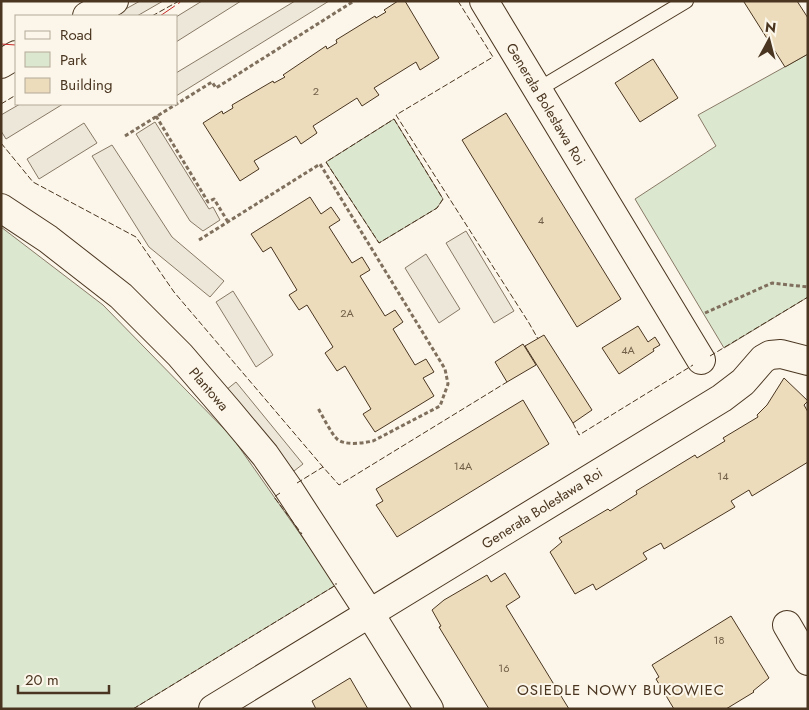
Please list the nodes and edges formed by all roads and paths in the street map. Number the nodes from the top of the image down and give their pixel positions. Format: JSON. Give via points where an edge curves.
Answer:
{"nodes":[{"id":1,"x":114,"y":1,"type":"edge"},
{"id":2,"x":354,"y":1,"type":"edge"},
{"id":3,"x":484,"y":1,"type":"edge"},
{"id":4,"x":686,"y":1,"type":"edge"},
{"id":5,"x":89,"y":15,"type":"edge"},
{"id":6,"x":15,"y":56,"type":"edge"},
{"id":7,"x":1,"y":64,"type":"edge"},
{"id":8,"x":538,"y":89,"type":"junction"},
{"id":9,"x":178,"y":103,"type":"edge"},
{"id":10,"x":174,"y":105,"type":"edge"},
{"id":11,"x":156,"y":116,"type":"junction"},
{"id":12,"x":125,"y":136,"type":"dead end"},
{"id":13,"x":1,"y":208,"type":"edge"},
{"id":14,"x":228,"y":222,"type":"junction"},
{"id":15,"x":199,"y":240,"type":"dead end"},
{"id":16,"x":808,"y":287,"type":"edge"},
{"id":17,"x":678,"y":324,"type":"junction"},
{"id":18,"x":701,"y":360,"type":"dead end"},
{"id":19,"x":808,"y":361,"type":"edge"},
{"id":20,"x":318,"y":408,"type":"dead end"},
{"id":21,"x":370,"y":614,"type":"junction"},
{"id":22,"x":787,"y":625,"type":"dead end"},
{"id":23,"x":808,"y":661,"type":"edge"},
{"id":24,"x":213,"y":709,"type":"edge"},
{"id":25,"x":429,"y":709,"type":"edge"}],
"edges":[{"from":1,"to":5,"type":"street"},
{"from":2,"to":9,"type":"path","via":[[216,88],[212,82]]},
{"from":3,"to":8,"type":"street","name":"Generała Bolesława Roi"},
{"from":4,"to":8,"type":"lane"},
{"from":6,"to":7,"type":"street"},
{"from":8,"to":17,"type":"street","name":"Generała Bolesława Roi"},
{"from":10,"to":11,"type":"path"},
{"from":11,"to":12,"type":"path"},
{"from":11,"to":14,"type":"path","via":[[208,202],[214,199]]},
{"from":13,"to":21,"type":"street","name":"Plantowa","via":[[48,239],[121,296],[180,355],[265,455]]},
{"from":14,"to":15,"type":"path"},
{"from":14,"to":20,"type":"path","via":[[320,164],[445,369],[448,384],[440,406],[373,441],[338,440]]},
{"from":16,"to":17,"type":"path","via":[[772,283]]},
{"from":17,"to":18,"type":"street","name":"Generała Bolesława Roi"},
{"from":19,"to":21,"type":"street","name":"Generała Bolesława Roi","via":[[781,354],[763,359],[743,382],[722,398]]},
{"from":21,"to":24,"type":"street","name":"Generała Bolesława Roi"},
{"from":21,"to":25,"type":"street"},
{"from":22,"to":23,"type":"street"}]}
